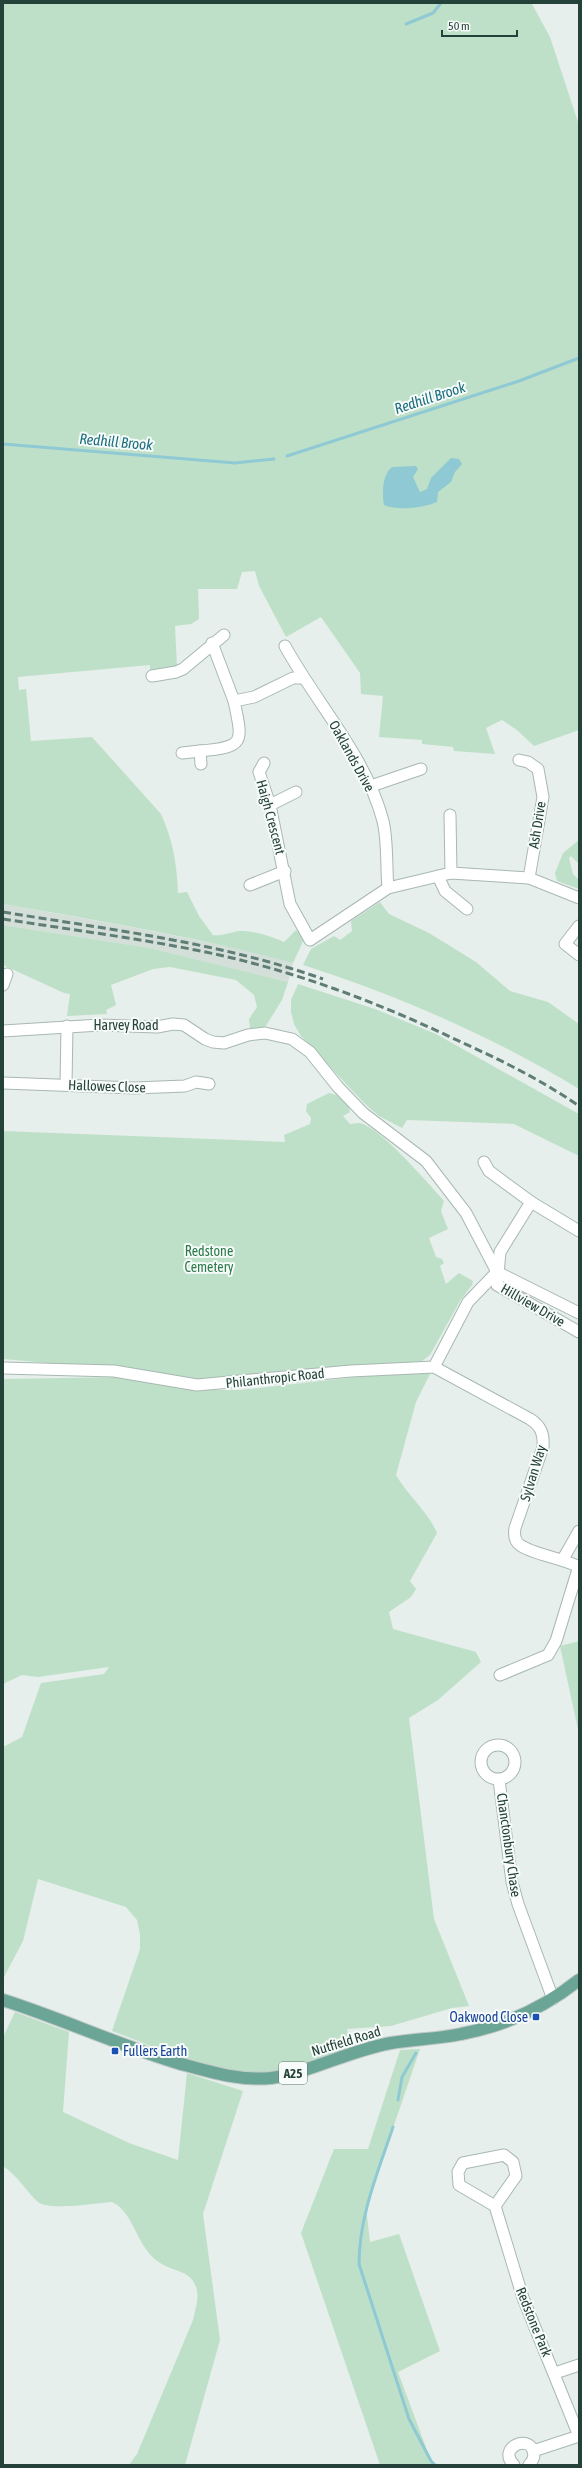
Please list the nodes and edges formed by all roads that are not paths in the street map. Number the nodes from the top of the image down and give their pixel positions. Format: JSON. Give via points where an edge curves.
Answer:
{"nodes":[{"id":1,"x":224,"y":635,"type":"dead end"},
{"id":2,"x":212,"y":643,"type":"junction"},
{"id":3,"x":285,"y":646,"type":"dead end"},
{"id":4,"x":152,"y":676,"type":"dead end"},
{"id":5,"x":303,"y":678,"type":"junction"},
{"id":6,"x":234,"y":701,"type":"junction"},
{"id":7,"x":200,"y":751,"type":"junction"},
{"id":8,"x":182,"y":753,"type":"dead end"},
{"id":9,"x":519,"y":760,"type":"dead end"},
{"id":10,"x":264,"y":763,"type":"dead end"},
{"id":11,"x":201,"y":764,"type":"dead end"},
{"id":12,"x":421,"y":769,"type":"dead end"},
{"id":13,"x":370,"y":786,"type":"junction"},
{"id":14,"x":296,"y":792,"type":"dead end"},
{"id":15,"x":270,"y":805,"type":"junction"},
{"id":16,"x":450,"y":815,"type":"dead end"},
{"id":17,"x":285,"y":871,"type":"junction"},
{"id":18,"x":451,"y":873,"type":"junction"},
{"id":19,"x":438,"y":876,"type":"junction"},
{"id":20,"x":529,"y":878,"type":"junction"},
{"id":21,"x":250,"y":884,"type":"dead end"},
{"id":22,"x":388,"y":888,"type":"junction"},
{"id":23,"x":579,"y":898,"type":"edge"},
{"id":24,"x":466,"y":909,"type":"dead end"},
{"id":25,"x":579,"y":926,"type":"edge"},
{"id":26,"x":579,"y":955,"type":"edge"},
{"id":27,"x":7,"y":974,"type":"dead end"},
{"id":28,"x":3,"y":985,"type":"edge"},
{"id":29,"x":67,"y":1026,"type":"junction"},
{"id":30,"x":3,"y":1031,"type":"edge"},
{"id":31,"x":3,"y":1083,"type":"edge"},
{"id":32,"x":209,"y":1084,"type":"dead end"},
{"id":33,"x":66,"y":1085,"type":"junction"},
{"id":34,"x":484,"y":1162,"type":"dead end"},
{"id":35,"x":531,"y":1202,"type":"junction"},
{"id":36,"x":579,"y":1231,"type":"edge"},
{"id":37,"x":497,"y":1272,"type":"junction"},
{"id":38,"x":579,"y":1314,"type":"edge"},
{"id":39,"x":579,"y":1332,"type":"edge"},
{"id":40,"x":434,"y":1367,"type":"junction"},
{"id":41,"x":3,"y":1368,"type":"edge"},
{"id":42,"x":579,"y":1531,"type":"edge"},
{"id":43,"x":563,"y":1559,"type":"junction"},
{"id":44,"x":578,"y":1566,"type":"edge"},
{"id":45,"x":500,"y":1675,"type":"dead end"},
{"id":46,"x":500,"y":1780,"type":"dead end"},
{"id":47,"x":579,"y":1980,"type":"edge"},
{"id":48,"x":553,"y":1999,"type":"junction"},
{"id":49,"x":3,"y":2000,"type":"edge"},
{"id":50,"x":495,"y":2206,"type":"junction"},
{"id":51,"x":579,"y":2365,"type":"edge"},
{"id":52,"x":555,"y":2373,"type":"junction"},
{"id":53,"x":579,"y":2436,"type":"edge"},
{"id":54,"x":533,"y":2451,"type":"junction"},
{"id":55,"x":514,"y":2465,"type":"edge"},
{"id":56,"x":529,"y":2465,"type":"edge"}],
"edges":[{"from":1,"to":2,"type":"street"},
{"from":2,"to":4,"type":"street","via":[[176,672]]},
{"from":2,"to":6,"type":"street"},
{"from":3,"to":5,"type":"street","name":"Oaklands Drive"},
{"from":5,"to":6,"type":"street","via":[[293,678],[254,697]]},
{"from":5,"to":13,"type":"street","name":"Oaklands Drive","via":[[332,718]]},
{"from":6,"to":7,"type":"street","via":[[240,738],[224,749]]},
{"from":7,"to":8,"type":"street"},
{"from":7,"to":11,"type":"street"},
{"from":9,"to":20,"type":"street","name":"Ash Drive","via":[[528,762],[538,769],[543,797]]},
{"from":10,"to":15,"type":"street","name":"Haigh Crescent","via":[[259,772]]},
{"from":12,"to":13,"type":"street"},
{"from":13,"to":22,"type":"street","name":"Oaklands Drive","via":[[383,822]]},
{"from":14,"to":15,"type":"street"},
{"from":15,"to":17,"type":"street","name":"Haigh Crescent"},
{"from":16,"to":18,"type":"street"},
{"from":17,"to":21,"type":"street","name":"Haigh Crescent"},
{"from":17,"to":22,"type":"street","name":"Haigh Crescent","via":[[290,904],[310,940]]},
{"from":18,"to":19,"type":"street"},
{"from":18,"to":20,"type":"street"},
{"from":19,"to":22,"type":"street"},
{"from":19,"to":24,"type":"street","via":[[445,891]]},
{"from":20,"to":23,"type":"street"},
{"from":25,"to":26,"type":"street","via":[[565,944]]},
{"from":27,"to":28,"type":"street"},
{"from":29,"to":30,"type":"street","name":"Harvey Road"},
{"from":29,"to":33,"type":"street"},
{"from":29,"to":37,"type":"street","name":"Harvey Road","via":[[141,1028],[173,1024],[184,1025],[205,1039],[224,1043],[248,1035],[265,1033],[292,1039],[310,1052],[338,1087],[364,1113],[426,1161],[466,1213]]},
{"from":31,"to":33,"type":"street","name":"Hallowes Close"},
{"from":32,"to":33,"type":"street","name":"Hallowes Close","via":[[196,1082],[185,1086],[151,1088]]},
{"from":34,"to":35,"type":"street","via":[[490,1171]]},
{"from":35,"to":36,"type":"street"},
{"from":35,"to":37,"type":"street","via":[[500,1252]]},
{"from":37,"to":38,"type":"street"},
{"from":37,"to":39,"type":"street","name":"Hillview Drive","via":[[497,1285]]},
{"from":37,"to":40,"type":"street","via":[[468,1302]]},
{"from":40,"to":41,"type":"street","name":"Philanthropic Road","via":[[350,1371],[197,1385],[114,1370]]},
{"from":40,"to":43,"type":"street","name":"Sylvan Way","via":[[539,1426],[543,1436],[543,1447],[514,1533],[520,1545]]},
{"from":42,"to":43,"type":"street"},
{"from":43,"to":44,"type":"street","name":"Sylvan Way"},
{"from":44,"to":45,"type":"street","via":[[556,1641],[548,1655]]},
{"from":46,"to":48,"type":"street","name":"Chanctonbury Chase","via":[[512,1882]]},
{"from":47,"to":48,"type":"main road","name":"Nutfield Road","number":"A25"},
{"from":48,"to":49,"type":"main road","name":"Nutfield Road","number":"A25","via":[[519,2016],[478,2030],[389,2044],[297,2072],[257,2079],[236,2077],[158,2057]]},
{"from":50,"to":50,"type":"street","via":[[459,2185],[458,2172],[463,2163],[504,2155],[513,2162],[516,2176]]},
{"from":50,"to":52,"type":"street","name":"Redstone Park","via":[[523,2298]]},
{"from":51,"to":52,"type":"street"},
{"from":52,"to":53,"type":"street","name":"Redstone Park"},
{"from":53,"to":54,"type":"street"},
{"from":54,"to":55,"type":"street","via":[[525,2443],[514,2445],[509,2456]]},
{"from":54,"to":56,"type":"street","via":[[533,2459]]}]}
